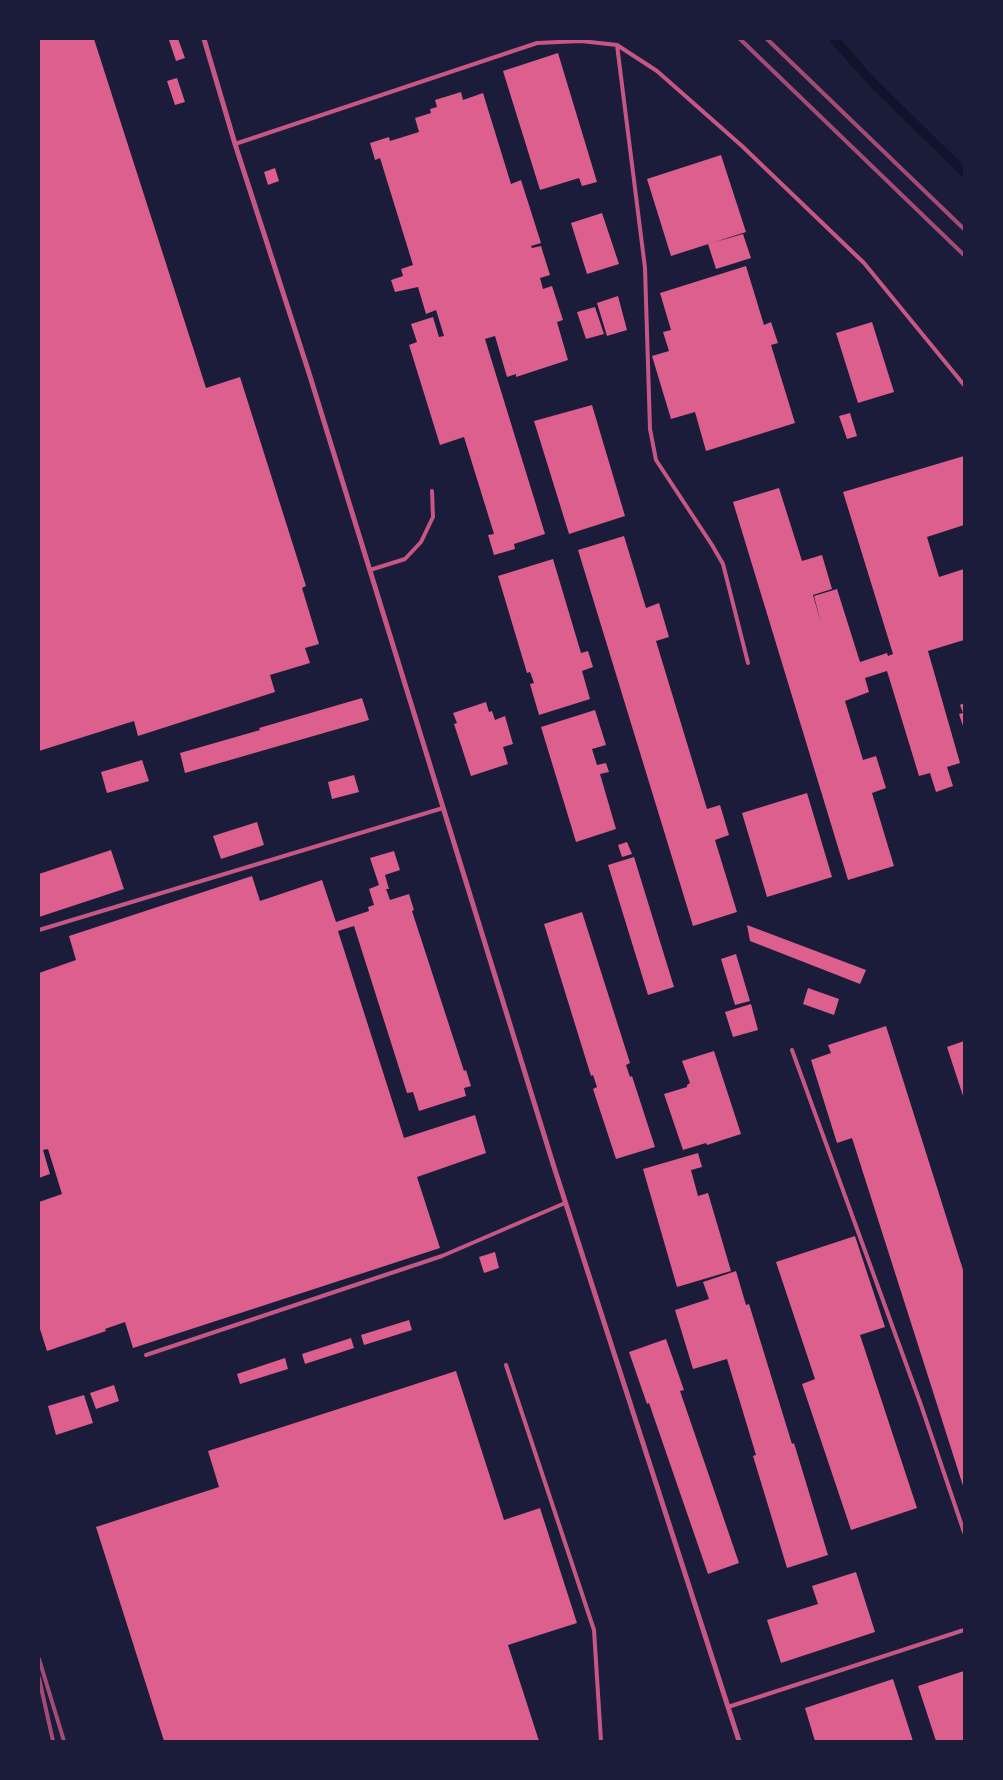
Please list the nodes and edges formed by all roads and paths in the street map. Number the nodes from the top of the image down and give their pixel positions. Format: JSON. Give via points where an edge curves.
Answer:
{"nodes":[{"id":1,"x":204,"y":39,"type":"edge"},
{"id":2,"x":617,"y":45,"type":"junction"},
{"id":3,"x":235,"y":144,"type":"junction"},
{"id":4,"x":964,"y":385,"type":"edge"},
{"id":5,"x":432,"y":491,"type":"dead end"},
{"id":6,"x":370,"y":570,"type":"junction"},
{"id":7,"x":748,"y":663,"type":"dead end"},
{"id":8,"x":444,"y":808,"type":"junction"},
{"id":9,"x":39,"y":930,"type":"edge"},
{"id":10,"x":792,"y":1050,"type":"dead end"},
{"id":11,"x":565,"y":1203,"type":"junction"},
{"id":12,"x":146,"y":1355,"type":"dead end"},
{"id":13,"x":506,"y":1365,"type":"dead end"},
{"id":14,"x":964,"y":1532,"type":"edge"},
{"id":15,"x":964,"y":1630,"type":"edge"},
{"id":16,"x":728,"y":1707,"type":"junction"},
{"id":17,"x":601,"y":1741,"type":"edge"},
{"id":18,"x":739,"y":1741,"type":"edge"}],
"edges":[{"from":1,"to":3,"type":"street"},
{"from":2,"to":3,"type":"lane","via":[[581,40],[536,43]]},
{"from":2,"to":4,"type":"lane","via":[[657,71],[694,103],[864,263]]},
{"from":2,"to":7,"type":"lane","via":[[645,268],[650,429],[656,460],[723,564]]},
{"from":3,"to":6,"type":"street"},
{"from":5,"to":6,"type":"lane","via":[[434,517],[421,542],[405,559]]},
{"from":6,"to":8,"type":"street"},
{"from":8,"to":9,"type":"lane"},
{"from":8,"to":11,"type":"street"},
{"from":10,"to":14,"type":"lane","via":[[921,1404]]},
{"from":11,"to":12,"type":"lane","via":[[442,1256]]},
{"from":11,"to":16,"type":"street"},
{"from":13,"to":17,"type":"lane","via":[[594,1630]]},
{"from":15,"to":16,"type":"lane"},
{"from":16,"to":18,"type":"street"}]}
